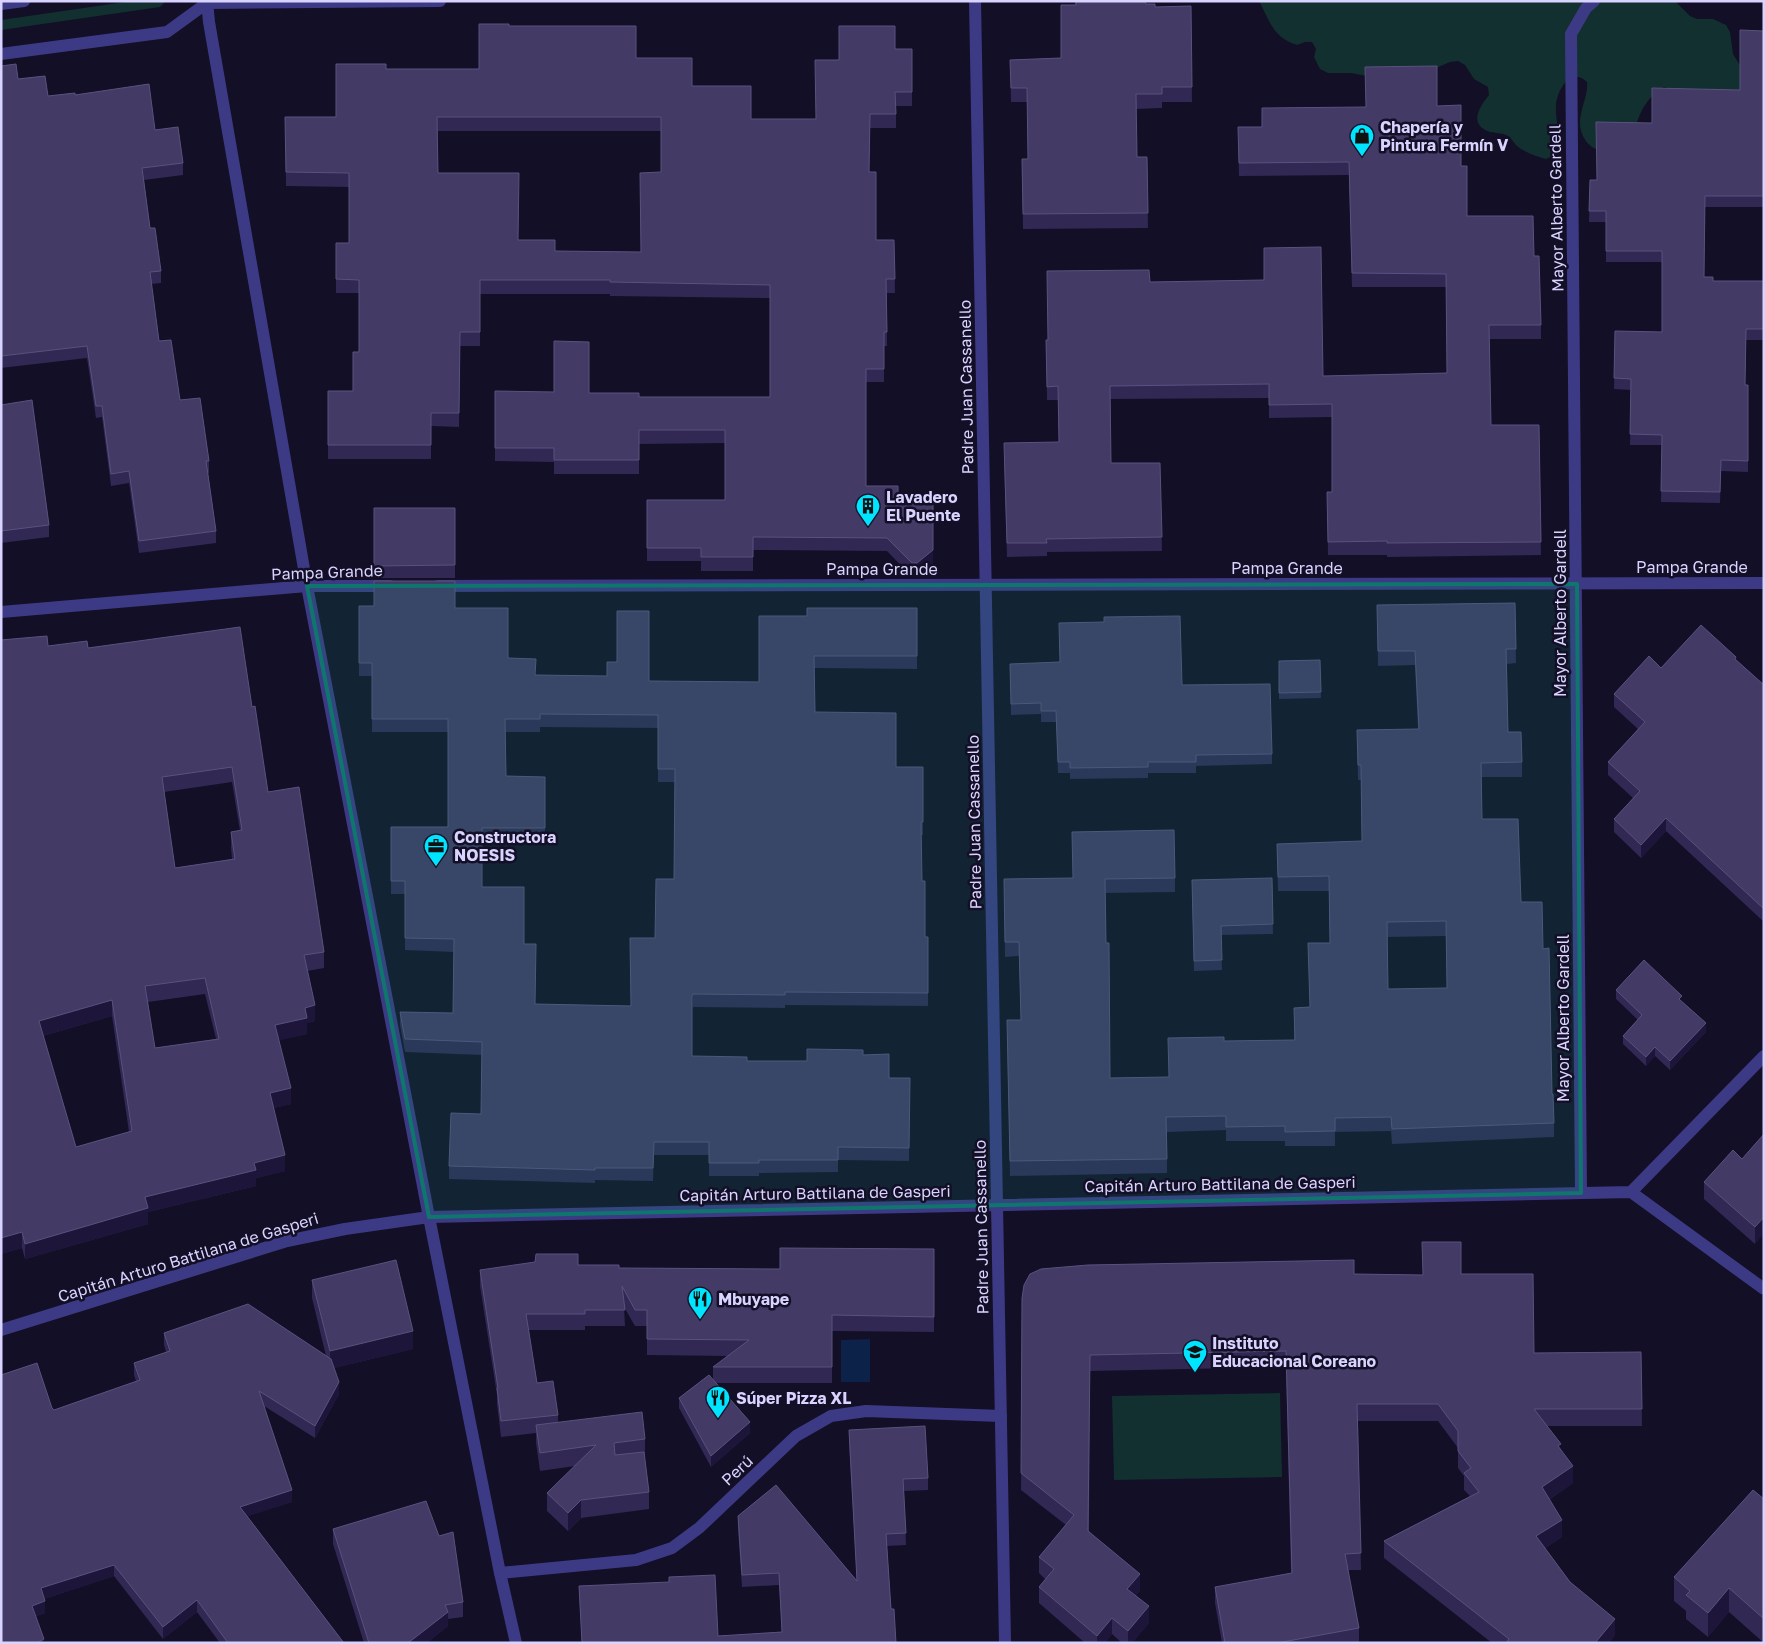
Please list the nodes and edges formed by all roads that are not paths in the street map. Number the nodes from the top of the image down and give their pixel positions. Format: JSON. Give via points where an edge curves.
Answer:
{"nodes":[{"id":1,"x":24,"y":1,"type":"edge"},
{"id":2,"x":440,"y":1,"type":"edge"},
{"id":3,"x":975,"y":1,"type":"edge"},
{"id":4,"x":1594,"y":1,"type":"edge"},
{"id":5,"x":206,"y":2,"type":"edge"},
{"id":6,"x":1,"y":4,"type":"edge"},
{"id":7,"x":1,"y":54,"type":"edge"},
{"id":8,"x":1764,"y":583,"type":"edge"},
{"id":9,"x":1577,"y":584,"type":"junction"},
{"id":10,"x":986,"y":585,"type":"junction"},
{"id":11,"x":308,"y":586,"type":"junction"},
{"id":12,"x":407,"y":586,"type":"edge"},
{"id":13,"x":427,"y":586,"type":"edge"},
{"id":14,"x":1,"y":612,"type":"edge"},
{"id":15,"x":1764,"y":1056,"type":"edge"},
{"id":16,"x":1631,"y":1192,"type":"junction"},
{"id":17,"x":1581,"y":1193,"type":"junction"},
{"id":18,"x":997,"y":1205,"type":"junction"},
{"id":19,"x":429,"y":1217,"type":"junction"},
{"id":20,"x":1764,"y":1289,"type":"edge"},
{"id":21,"x":1,"y":1330,"type":"edge"},
{"id":22,"x":1001,"y":1416,"type":"junction"},
{"id":23,"x":500,"y":1573,"type":"junction"},
{"id":24,"x":515,"y":1642,"type":"edge"},
{"id":25,"x":1005,"y":1643,"type":"edge"}],
"edges":[{"from":1,"to":6,"type":"street"},
{"from":2,"to":5,"type":"street"},
{"from":3,"to":10,"type":"street","name":"Padre Juan Cassanello"},
{"from":4,"to":9,"type":"street","name":"Mayor Alberto Gardell","via":[[1586,8],[1571,34]]},
{"from":5,"to":7,"type":"street","via":[[167,32]]},
{"from":5,"to":11,"type":"street"},
{"from":8,"to":9,"type":"street","name":"Pampa Grande"},
{"from":9,"to":10,"type":"street","name":"Pampa Grande"},
{"from":9,"to":17,"type":"street","name":"Mayor Alberto Gardell"},
{"from":10,"to":13,"type":"street","name":"Pampa Grande"},
{"from":10,"to":18,"type":"street","name":"Padre Juan Cassanello"},
{"from":11,"to":12,"type":"street","name":"Pampa Grande"},
{"from":11,"to":14,"type":"street","name":"Pampa Grande"},
{"from":11,"to":19,"type":"street"},
{"from":15,"to":16,"type":"street"},
{"from":16,"to":17,"type":"street","name":"Capitán Arturo Battilana de Gasperi"},
{"from":16,"to":20,"type":"street"},
{"from":17,"to":18,"type":"street","name":"Capitán Arturo Battilana de Gasperi"},
{"from":18,"to":19,"type":"street","name":"Capitán Arturo Battilana de Gasperi"},
{"from":18,"to":22,"type":"street","name":"Padre Juan Cassanello"},
{"from":19,"to":21,"type":"street","name":"Capitán Arturo Battilana de Gasperi","via":[[345,1229],[287,1242]]},
{"from":19,"to":23,"type":"street"},
{"from":22,"to":23,"type":"street","name":"Perú","via":[[866,1410],[831,1416],[796,1436],[699,1528],[672,1548],[636,1560]]},
{"from":22,"to":25,"type":"street","name":"Padre Juan Cassanello"},
{"from":23,"to":24,"type":"street"}]}
